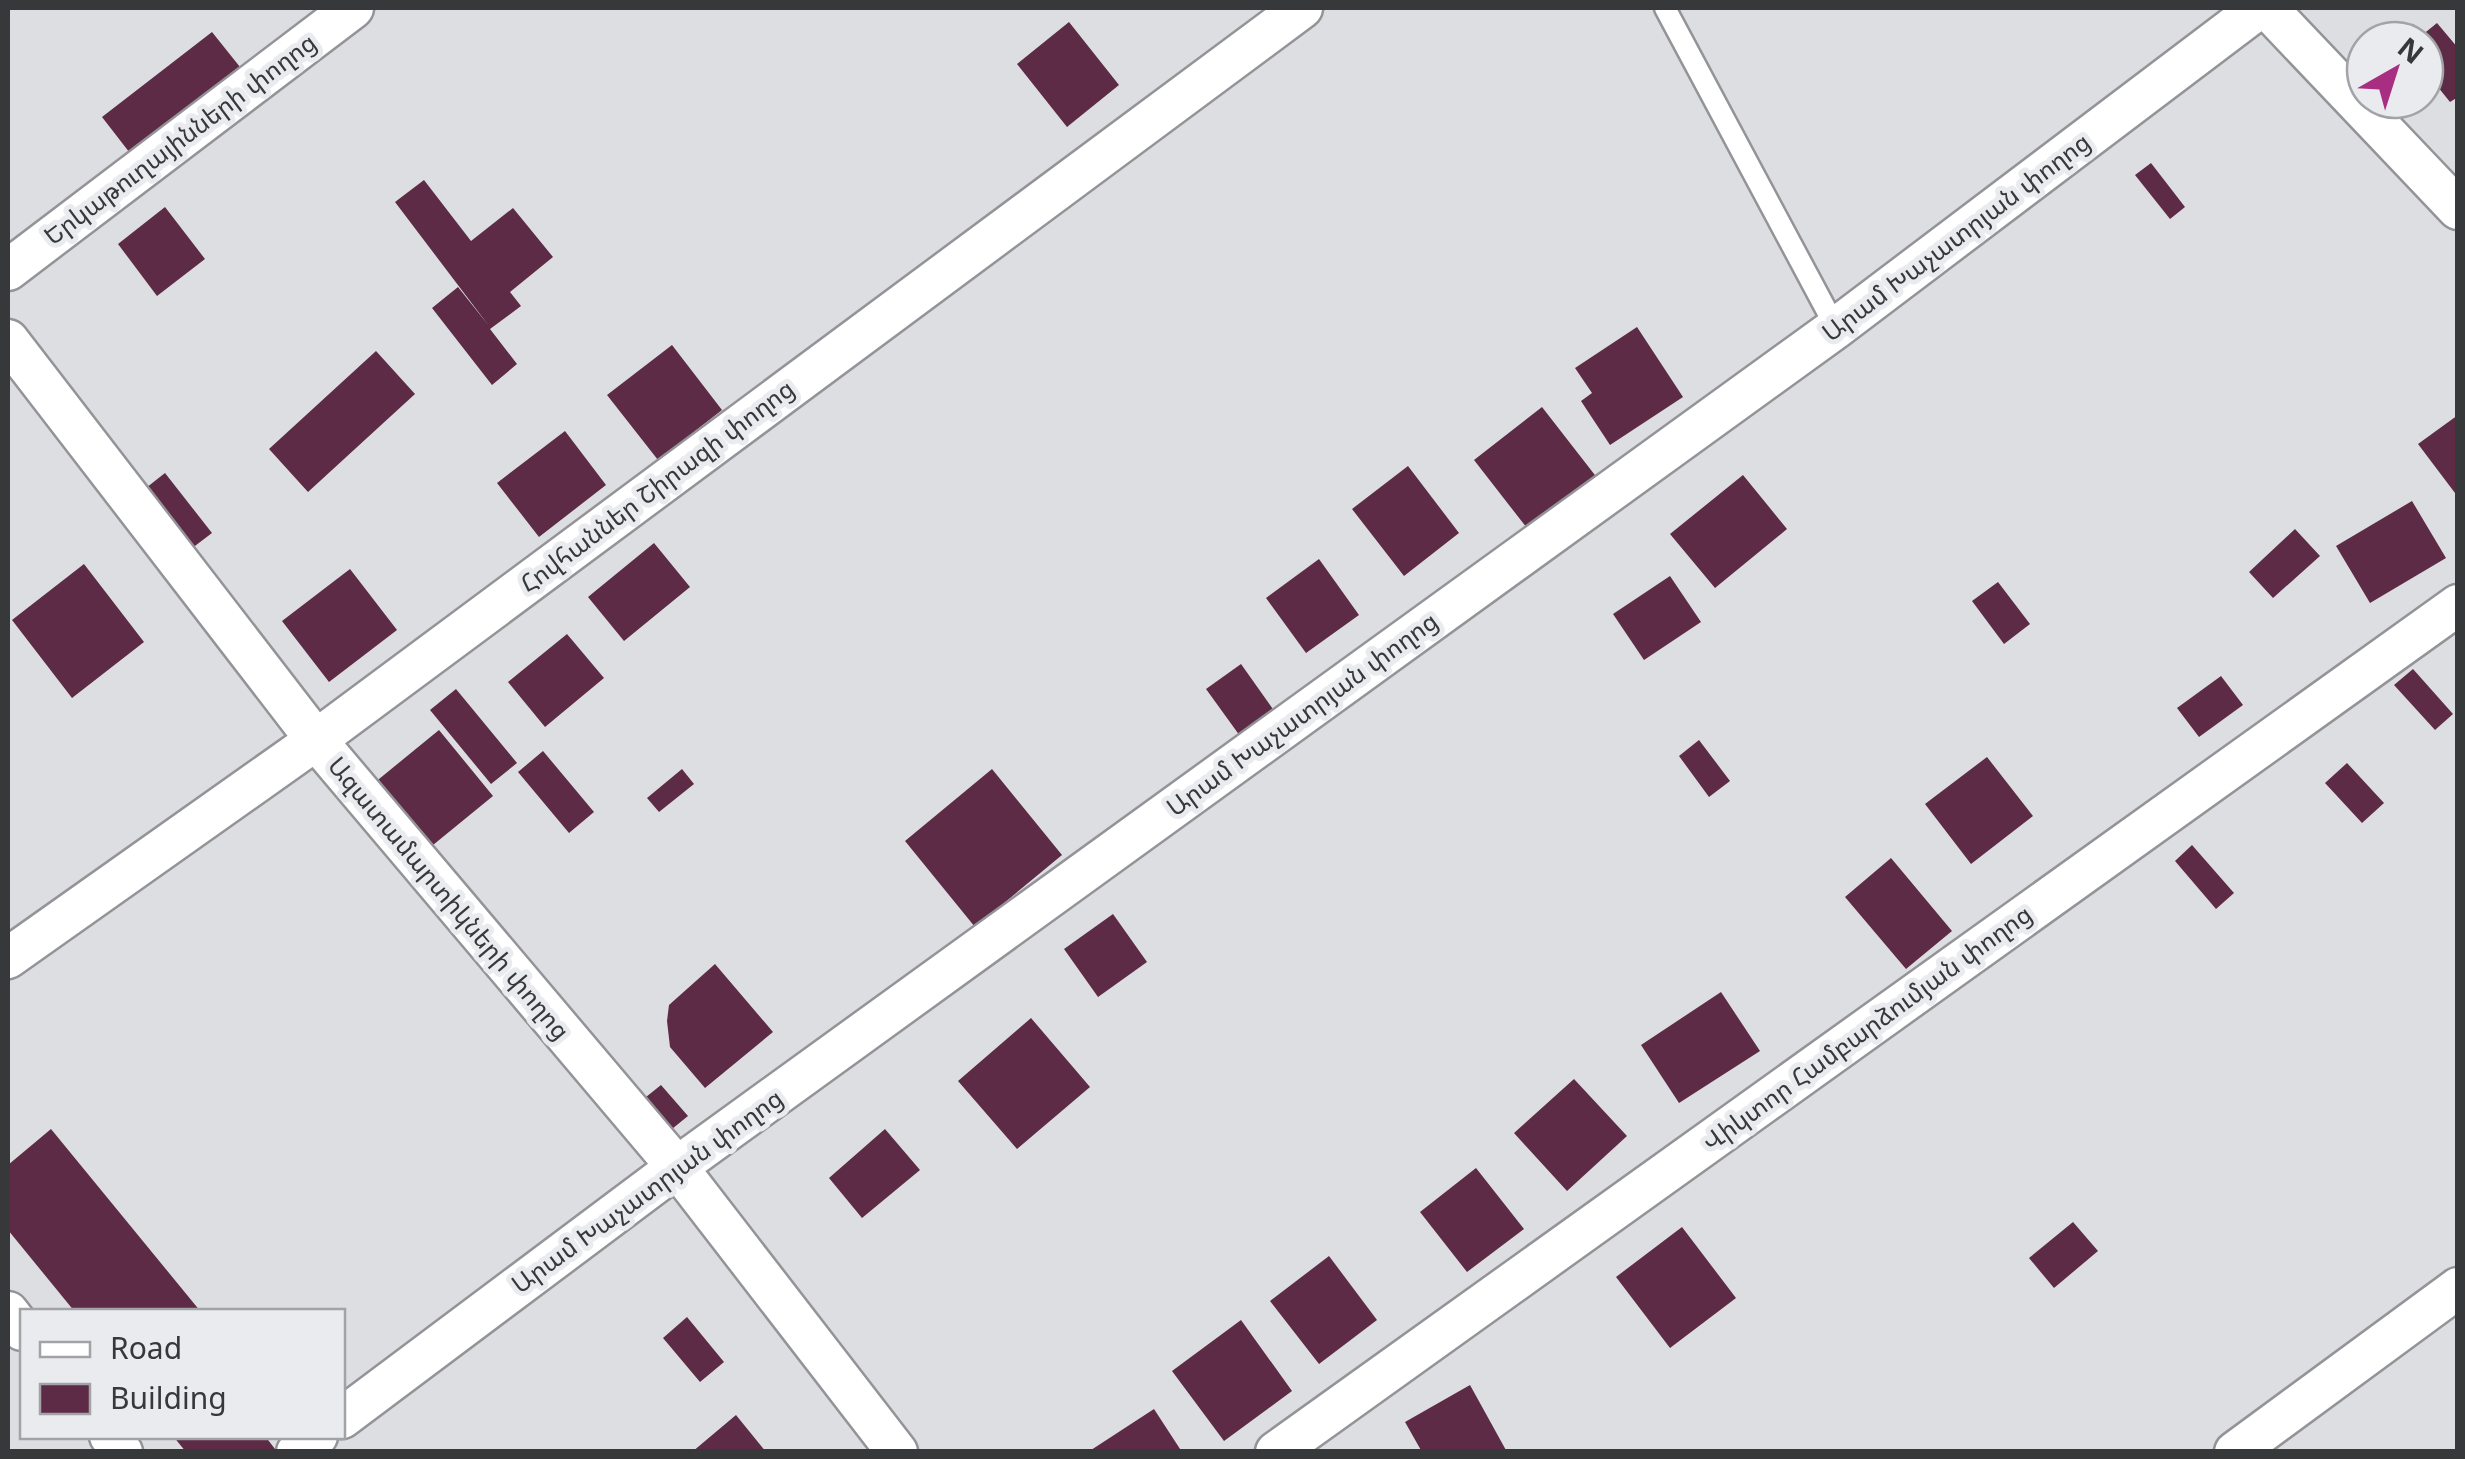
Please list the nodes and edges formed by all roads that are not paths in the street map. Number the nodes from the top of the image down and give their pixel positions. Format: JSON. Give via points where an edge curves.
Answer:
{"nodes":[{"id":1,"x":353,"y":8,"type":"edge"},
{"id":2,"x":1302,"y":8,"type":"edge"},
{"id":3,"x":1665,"y":8,"type":"edge"},
{"id":4,"x":2260,"y":8,"type":"edge"},
{"id":5,"x":2267,"y":8,"type":"edge"},
{"id":6,"x":2458,"y":209,"type":"edge"},
{"id":7,"x":8,"y":270,"type":"edge"},
{"id":8,"x":1836,"y":328,"type":"junction"},
{"id":9,"x":8,"y":340,"type":"edge"},
{"id":10,"x":2458,"y":605,"type":"edge"},
{"id":11,"x":316,"y":740,"type":"junction"},
{"id":12,"x":8,"y":958,"type":"edge"},
{"id":13,"x":677,"y":1167,"type":"junction"},
{"id":14,"x":2458,"y":1288,"type":"edge"},
{"id":15,"x":345,"y":1416,"type":"edge"},
{"id":16,"x":897,"y":1452,"type":"edge"},
{"id":17,"x":1276,"y":1452,"type":"edge"},
{"id":18,"x":2235,"y":1452,"type":"edge"}],
"edges":[{"from":1,"to":7,"type":"street","name":"Երկաթուղայինների փողոց"},
{"from":2,"to":11,"type":"street","name":"Հովհաններ Շիրազի փողոց"},
{"from":3,"to":8,"type":"lane"},
{"from":4,"to":8,"type":"street","name":"Արամ Խաչատրյան փողոց"},
{"from":5,"to":6,"type":"street"},
{"from":8,"to":13,"type":"street","name":"Արամ Խաչատրյան փողոց"},
{"from":9,"to":11,"type":"street","name":"Ազատամարտիկների փողոց"},
{"from":10,"to":17,"type":"street","name":"Վիկտոր Համբարձումյան փողոց"},
{"from":11,"to":12,"type":"street","name":"Հովհաններ Շիրազի փողոց"},
{"from":11,"to":13,"type":"street","name":"Ազատամարտիկների փողոց"},
{"from":13,"to":15,"type":"street","name":"Արամ Խաչատրյան փողոց"},
{"from":13,"to":16,"type":"street","name":"Ազատամարտիկների փողոց"},
{"from":14,"to":18,"type":"street"}]}
